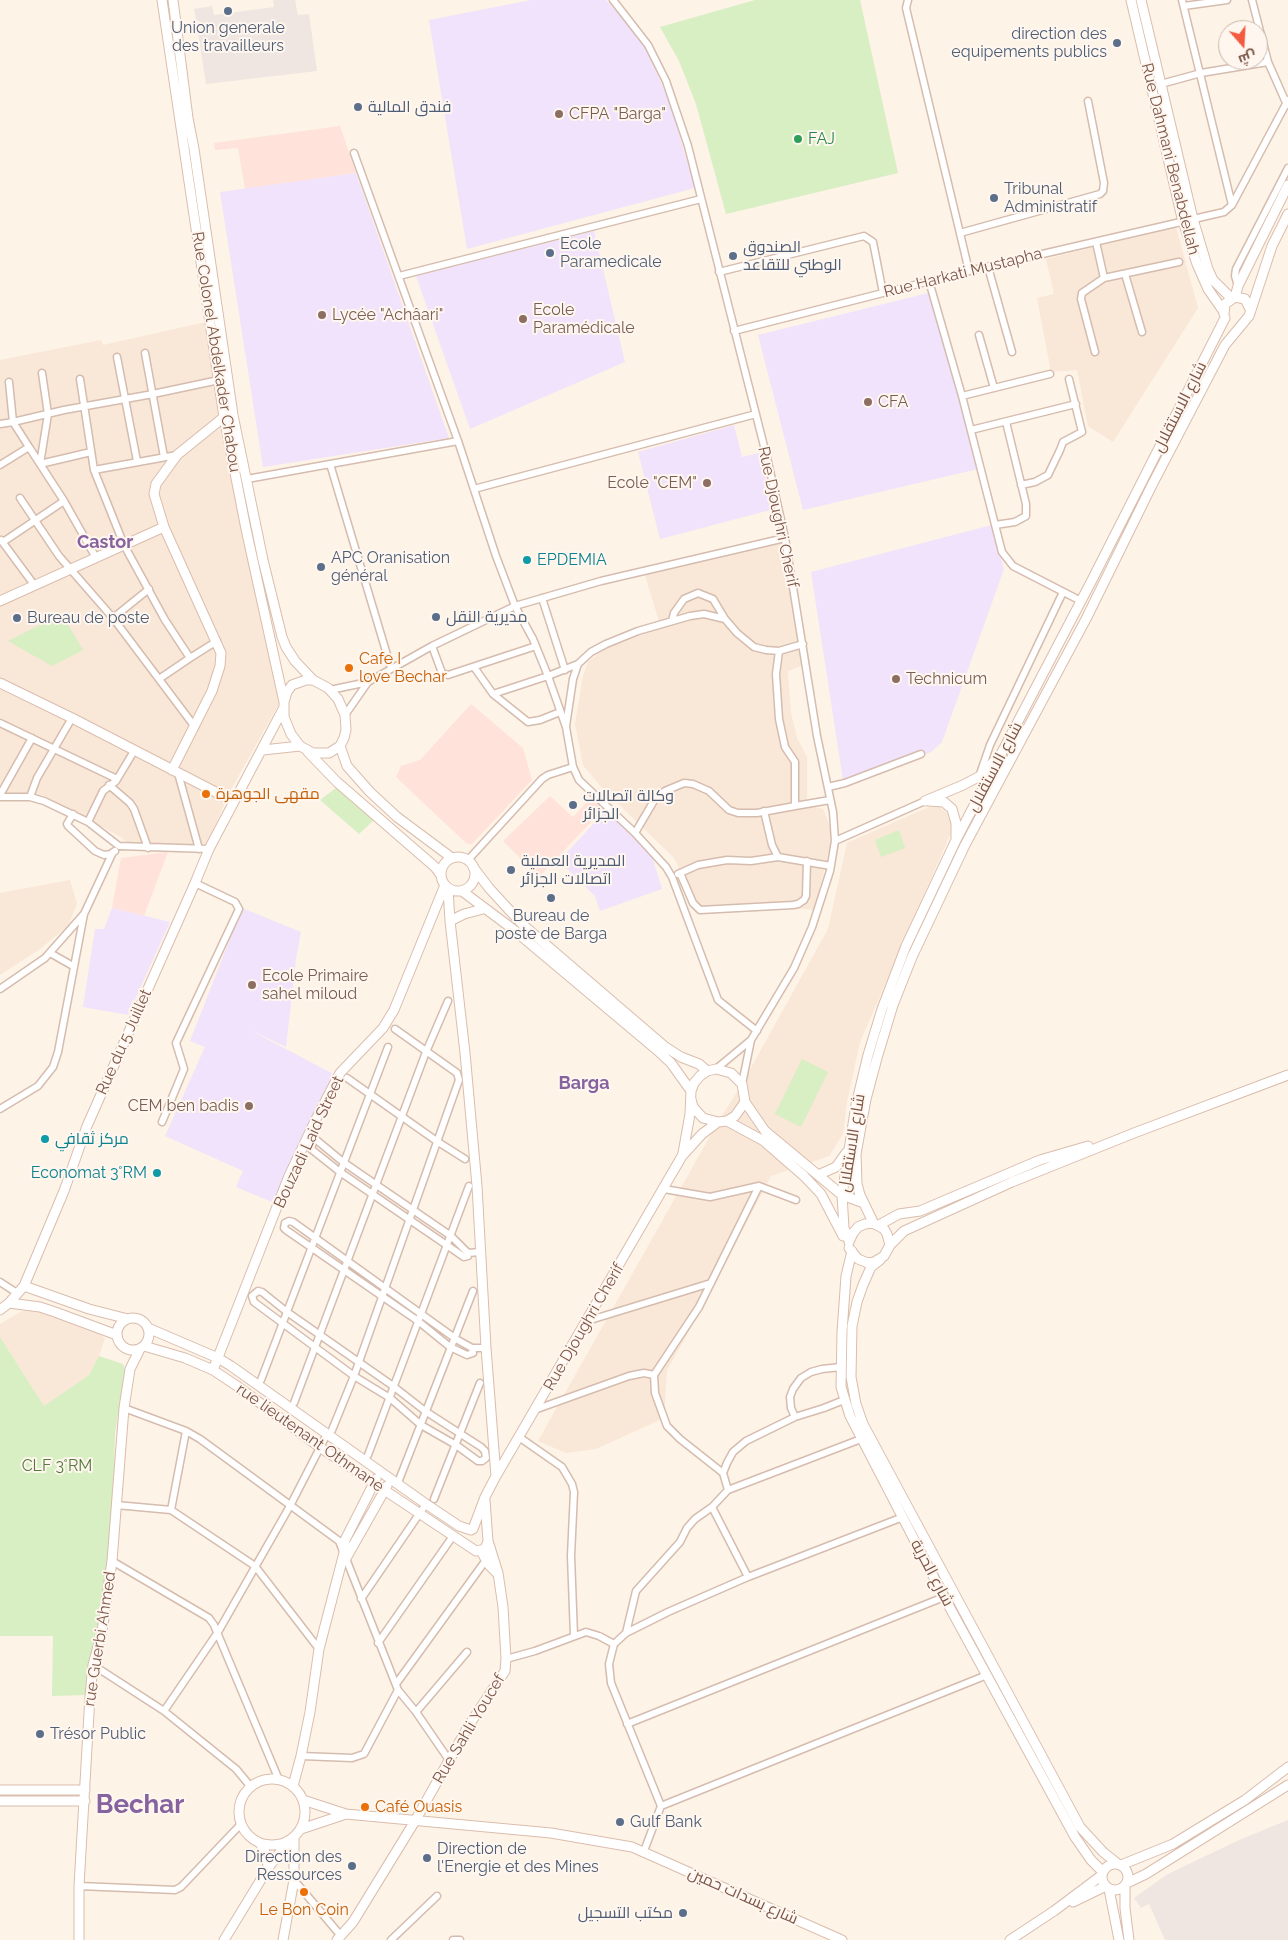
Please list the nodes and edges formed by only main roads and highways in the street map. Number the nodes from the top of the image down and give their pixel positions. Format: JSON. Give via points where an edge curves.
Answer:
{"nodes":[{"id":1,"x":162,"y":0,"type":"edge"},
{"id":2,"x":173,"y":0,"type":"edge"},
{"id":3,"x":1131,"y":0,"type":"edge"},
{"id":4,"x":1141,"y":0,"type":"edge"},
{"id":5,"x":176,"y":28,"type":"junction"},
{"id":6,"x":166,"y":29,"type":"junction"},
{"id":7,"x":184,"y":118,"type":"junction"},
{"id":8,"x":194,"y":149,"type":"junction"},
{"id":9,"x":185,"y":150,"type":"junction"},
{"id":10,"x":1288,"y":185,"type":"edge"},
{"id":11,"x":1288,"y":214,"type":"edge"},
{"id":12,"x":1233,"y":297,"type":"junction"},
{"id":13,"x":1250,"y":309,"type":"junction"},
{"id":14,"x":1224,"y":315,"type":"junction"},
{"id":15,"x":1244,"y":321,"type":"junction"},
{"id":16,"x":229,"y":416,"type":"junction"},
{"id":17,"x":164,"y":527,"type":"junction"},
{"id":18,"x":0,"y":601,"type":"edge"},
{"id":19,"x":313,"y":680,"type":"junction"},
{"id":20,"x":0,"y":684,"type":"edge"},
{"id":21,"x":283,"y":706,"type":"junction"},
{"id":22,"x":340,"y":746,"type":"junction"},
{"id":23,"x":303,"y":748,"type":"junction"},
{"id":24,"x":263,"y":750,"type":"junction"},
{"id":25,"x":1003,"y":752,"type":"junction"},
{"id":26,"x":175,"y":771,"type":"junction"},
{"id":27,"x":233,"y":802,"type":"junction"},
{"id":28,"x":956,"y":840,"type":"junction"},
{"id":29,"x":452,"y":858,"type":"junction"},
{"id":30,"x":471,"y":863,"type":"junction"},
{"id":31,"x":440,"y":874,"type":"junction"},
{"id":32,"x":446,"y":887,"type":"junction"},
{"id":33,"x":462,"y":891,"type":"junction"},
{"id":34,"x":483,"y":909,"type":"junction"},
{"id":35,"x":450,"y":921,"type":"junction"},
{"id":36,"x":712,"y":1070,"type":"junction"},
{"id":37,"x":1288,"y":1075,"type":"edge"},
{"id":38,"x":691,"y":1095,"type":"junction"},
{"id":39,"x":745,"y":1102,"type":"junction"},
{"id":40,"x":723,"y":1122,"type":"junction"},
{"id":41,"x":1134,"y":1133,"type":"junction"},
{"id":42,"x":848,"y":1151,"type":"junction"},
{"id":43,"x":682,"y":1156,"type":"junction"},
{"id":44,"x":818,"y":1175,"type":"junction"},
{"id":45,"x":842,"y":1195,"type":"junction"},
{"id":46,"x":864,"y":1203,"type":"junction"},
{"id":47,"x":876,"y":1224,"type":"junction"},
{"id":48,"x":890,"y":1245,"type":"junction"},
{"id":49,"x":850,"y":1246,"type":"junction"},
{"id":50,"x":880,"y":1260,"type":"junction"},
{"id":51,"x":24,"y":1286,"type":"junction"},
{"id":52,"x":9,"y":1303,"type":"junction"},
{"id":53,"x":0,"y":1310,"type":"edge"},
{"id":54,"x":128,"y":1319,"type":"junction"},
{"id":55,"x":148,"y":1328,"type":"junction"},
{"id":56,"x":117,"y":1335,"type":"junction"},
{"id":57,"x":142,"y":1347,"type":"junction"},
{"id":58,"x":124,"y":1348,"type":"junction"},
{"id":59,"x":218,"y":1358,"type":"junction"},
{"id":60,"x":130,"y":1369,"type":"junction"},
{"id":61,"x":213,"y":1370,"type":"junction"},
{"id":62,"x":380,"y":1472,"type":"junction"},
{"id":63,"x":496,"y":1476,"type":"junction"},
{"id":64,"x":395,"y":1480,"type":"junction"},
{"id":65,"x":374,"y":1483,"type":"junction"},
{"id":66,"x":384,"y":1490,"type":"junction"},
{"id":67,"x":485,"y":1497,"type":"junction"},
{"id":68,"x":472,"y":1529,"type":"junction"},
{"id":69,"x":488,"y":1537,"type":"junction"},
{"id":70,"x":468,"y":1546,"type":"junction"},
{"id":71,"x":481,"y":1551,"type":"junction"},
{"id":72,"x":345,"y":1556,"type":"junction"},
{"id":73,"x":498,"y":1573,"type":"junction"},
{"id":74,"x":1288,"y":1767,"type":"edge"},
{"id":75,"x":1288,"y":1785,"type":"edge"},
{"id":76,"x":293,"y":1786,"type":"junction"},
{"id":77,"x":0,"y":1790,"type":"edge"},
{"id":78,"x":85,"y":1790,"type":"junction"},
{"id":79,"x":303,"y":1800,"type":"junction"},
{"id":80,"x":0,"y":1801,"type":"edge"},
{"id":81,"x":85,"y":1802,"type":"junction"},
{"id":82,"x":346,"y":1814,"type":"junction"},
{"id":83,"x":415,"y":1821,"type":"junction"},
{"id":84,"x":301,"y":1829,"type":"junction"},
{"id":85,"x":291,"y":1839,"type":"junction"},
{"id":86,"x":260,"y":1843,"type":"junction"},
{"id":87,"x":1120,"y":1865,"type":"junction"},
{"id":88,"x":268,"y":1868,"type":"junction"},
{"id":89,"x":1103,"y":1874,"type":"junction"},
{"id":90,"x":1126,"y":1885,"type":"junction"},
{"id":91,"x":1108,"y":1888,"type":"junction"},
{"id":92,"x":1054,"y":1911,"type":"junction"},
{"id":93,"x":339,"y":1938,"type":"edge"},
{"id":94,"x":79,"y":1940,"type":"edge"},
{"id":95,"x":224,"y":1940,"type":"edge"},
{"id":96,"x":283,"y":1940,"type":"edge"},
{"id":97,"x":842,"y":1940,"type":"edge"},
{"id":98,"x":1010,"y":1940,"type":"edge"},
{"id":99,"x":1119,"y":1940,"type":"edge"},
{"id":100,"x":1129,"y":1940,"type":"edge"}],
"edges":[{"from":1,"to":6,"type":"main road","name":"Rue Colonel Abdelkader Chabou"},
{"from":2,"to":5,"type":"main road","name":"Rue Colonel Abdelkader Chabou"},
{"from":3,"to":14,"type":"main road","name":"Rue Dahmani Benabdellah","via":[[1183,221],[1197,264]]},
{"from":4,"to":12,"type":"main road","name":"Rue Dahmani Benabdellah","via":[[1208,269],[1213,280]]},
{"from":5,"to":6,"type":"main road"},
{"from":5,"to":7,"type":"main road","name":"Rue Colonel Abdelkader Chabou"},
{"from":6,"to":7,"type":"main road","name":"Rue Colonel Abdelkader Chabou"},
{"from":7,"to":8,"type":"main road","name":"Rue Colonel Abdelkader Chabou"},
{"from":7,"to":9,"type":"main road","name":"Rue Colonel Abdelkader Chabou"},
{"from":8,"to":9,"type":"main road"},
{"from":8,"to":16,"type":"main road","name":"Rue Colonel Abdelkader Chabou"},
{"from":9,"to":16,"type":"main road","name":"Rue Colonel Abdelkader Chabou","via":[[219,380]]},
{"from":10,"to":12,"type":"main road"},
{"from":11,"to":13,"type":"main road","via":[[1272,246]]},
{"from":12,"to":13,"type":"main road","via":[[1245,299]]},
{"from":12,"to":14,"type":"main road","via":[[1225,304]]},
{"from":13,"to":15,"type":"main road"},
{"from":14,"to":15,"type":"main road","via":[[1235,323]]},
{"from":14,"to":25,"type":"main road","name":"شارع الاستقلال"},
{"from":15,"to":46,"type":"main road","name":"شارع الاستقلال","via":[[1225,345],[1086,619],[965,845],[912,956],[880,1049],[860,1128],[856,1170]]},
{"from":16,"to":17,"type":"main road","via":[[176,455],[156,484],[154,494]]},
{"from":16,"to":19,"type":"main road","name":"Rue Colonel Abdelkader Chabou","via":[[247,479],[282,637],[295,661]]},
{"from":16,"to":21,"type":"main road","name":"Rue Colonel Abdelkader Chabou","via":[[246,530]]},
{"from":17,"to":18,"type":"main road"},
{"from":17,"to":26,"type":"main road","via":[[221,653],[212,691]]},
{"from":19,"to":21,"type":"main road","via":[[292,685],[286,692]]},
{"from":19,"to":22,"type":"main road","via":[[330,690],[345,715],[346,730]]},
{"from":20,"to":26,"type":"main road"},
{"from":21,"to":23,"type":"main road","via":[[291,734]]},
{"from":21,"to":24,"type":"main road","name":"Rue du 5 Juillet"},
{"from":22,"to":23,"type":"main road","via":[[322,754]]},
{"from":22,"to":29,"type":"main road","via":[[347,766],[370,792],[396,817]]},
{"from":23,"to":24,"type":"main road"},
{"from":23,"to":31,"type":"main road"},
{"from":24,"to":27,"type":"main road","name":"Rue du 5 Juillet"},
{"from":25,"to":28,"type":"main road","name":"شارع الاستقلال"},
{"from":25,"to":28,"type":"main road","via":[[980,776],[925,801],[944,802],[952,809]]},
{"from":26,"to":27,"type":"main road"},
{"from":27,"to":51,"type":"main road","name":"Rue du 5 Juillet","via":[[209,849],[87,1126]]},
{"from":28,"to":42,"type":"main road","name":"شارع الاستقلال","via":[[906,946],[882,1009],[866,1064]]},
{"from":29,"to":30,"type":"main road","via":[[460,857]]},
{"from":29,"to":31,"type":"main road","via":[[444,864]]},
{"from":30,"to":33,"type":"main road","via":[[474,882]]},
{"from":30,"to":36,"type":"main road","via":[[523,926],[664,1046]]},
{"from":31,"to":32,"type":"main road"},
{"from":32,"to":33,"type":"main road"},
{"from":32,"to":35,"type":"main road"},
{"from":32,"to":59,"type":"main road","name":"Bouzadi Laid Street","via":[[394,1010],[383,1028],[340,1073],[316,1119]]},
{"from":33,"to":34,"type":"main road"},
{"from":34,"to":35,"type":"main road"},
{"from":34,"to":38,"type":"main road","via":[[514,930],[672,1063]]},
{"from":35,"to":63,"type":"main road","via":[[477,1186]]},
{"from":36,"to":38,"type":"main road","via":[[694,1083]]},
{"from":36,"to":39,"type":"main road","via":[[731,1073],[742,1084]]},
{"from":37,"to":41,"type":"main road"},
{"from":38,"to":40,"type":"main road","via":[[697,1113],[703,1118]]},
{"from":38,"to":43,"type":"main road"},
{"from":39,"to":40,"type":"main road","via":[[735,1116]]},
{"from":39,"to":44,"type":"main road","via":[[765,1131]]},
{"from":40,"to":43,"type":"main road","via":[[702,1134]]},
{"from":40,"to":49,"type":"main road","via":[[764,1141],[809,1181],[821,1194]]},
{"from":41,"to":47,"type":"main road","via":[[1040,1160],[920,1211],[899,1214]]},
{"from":41,"to":48,"type":"main road","via":[[1012,1182],[904,1231]]},
{"from":42,"to":44,"type":"main road","via":[[836,1167]]},
{"from":42,"to":45,"type":"main road","name":"شارع الاستقلال"},
{"from":43,"to":63,"type":"main road","name":"Rue Djoughri Cherif"},
{"from":44,"to":45,"type":"main road"},
{"from":45,"to":46,"type":"main road"},
{"from":45,"to":49,"type":"main road","name":"شارع الاستقلال","via":[[844,1228]]},
{"from":46,"to":47,"type":"main road","name":"شارع الاستقلال"},
{"from":47,"to":48,"type":"main road","via":[[887,1234]]},
{"from":47,"to":49,"type":"main road","via":[[858,1227]]},
{"from":48,"to":50,"type":"main road"},
{"from":49,"to":50,"type":"main road","via":[[854,1256],[863,1262]]},
{"from":49,"to":89,"type":"main road","name":"شارع الحرية","via":[[841,1367],[844,1400],[861,1439],[987,1676],[1075,1837]]},
{"from":50,"to":87,"type":"main road","name":"شارع الحرية","via":[[871,1267],[863,1285],[852,1326],[851,1377],[863,1424],[1080,1827]]},
{"from":51,"to":52,"type":"main road"},
{"from":51,"to":54,"type":"main road"},
{"from":52,"to":53,"type":"main road"},
{"from":52,"to":56,"type":"main road","via":[[40,1307]]},
{"from":54,"to":55,"type":"main road","via":[[138,1319]]},
{"from":54,"to":56,"type":"main road","via":[[121,1323]]},
{"from":55,"to":57,"type":"main road","via":[[149,1336]]},
{"from":55,"to":59,"type":"main road","name":"rue lieutenant Othmane"},
{"from":56,"to":58,"type":"main road"},
{"from":57,"to":58,"type":"main road"},
{"from":57,"to":60,"type":"main road"},
{"from":57,"to":61,"type":"main road","name":"rue lieutenant Othmane","via":[[178,1355]]},
{"from":58,"to":60,"type":"main road"},
{"from":59,"to":61,"type":"main road","name":"Bouzadi Laid Street"},
{"from":59,"to":62,"type":"main road","name":"rue lieutenant Othmane","via":[[329,1432]]},
{"from":60,"to":78,"type":"main road","name":"rue Guerbi Ahmed","via":[[112,1561],[102,1632],[93,1665]]},
{"from":61,"to":65,"type":"main road","name":"rue lieutenant Othmane"},
{"from":62,"to":64,"type":"main road","name":"rue lieutenant Othmane"},
{"from":62,"to":65,"type":"main road"},
{"from":63,"to":67,"type":"main road","name":"Rue Djoughri Cherif"},
{"from":64,"to":66,"type":"main road"},
{"from":64,"to":68,"type":"main road","name":"rue lieutenant Othmane","via":[[430,1502],[459,1526]]},
{"from":65,"to":66,"type":"main road","name":"rue lieutenant Othmane"},
{"from":65,"to":72,"type":"main road","via":[[348,1530]]},
{"from":66,"to":70,"type":"main road","name":"rue lieutenant Othmane"},
{"from":66,"to":72,"type":"main road"},
{"from":67,"to":68,"type":"main road","name":"Rue Djoughri Cherif"},
{"from":67,"to":69,"type":"main road","name":"Rue Sahli Youcef"},
{"from":68,"to":69,"type":"main road","via":[[481,1529]]},
{"from":68,"to":70,"type":"main road","via":[[466,1537]]},
{"from":69,"to":71,"type":"main road","via":[[488,1545]]},
{"from":69,"to":73,"type":"main road","name":"Rue Sahli Youcef"},
{"from":70,"to":71,"type":"main road","via":[[471,1550]]},
{"from":71,"to":73,"type":"main road"},
{"from":72,"to":76,"type":"main road","via":[[319,1649]]},
{"from":73,"to":83,"type":"main road","name":"Rue Sahli Youcef","via":[[505,1625],[505,1671],[469,1725]]},
{"from":74,"to":87,"type":"main road","via":[[1245,1800],[1173,1844]]},
{"from":75,"to":90,"type":"main road"},
{"from":76,"to":79,"type":"main road"},
{"from":76,"to":86,"type":"main road","via":[[266,1779],[251,1787],[241,1800],[241,1824]]},
{"from":77,"to":78,"type":"main road"},
{"from":78,"to":81,"type":"main road","name":"rue Guerbi Ahmed"},
{"from":79,"to":82,"type":"main road"},
{"from":79,"to":84,"type":"main road","via":[[305,1820]]},
{"from":80,"to":81,"type":"main road"},
{"from":81,"to":94,"type":"main road","name":"rue Guerbi Ahmed"},
{"from":82,"to":83,"type":"main road","name":"شارع بسدات حمين"},
{"from":82,"to":84,"type":"main road"},
{"from":83,"to":93,"type":"main road","name":"Rue Sahli Youcef","via":[[353,1922]]},
{"from":83,"to":97,"type":"main road","name":"شارع بسدات حمين","via":[[551,1833],[632,1847]]},
{"from":84,"to":85,"type":"main road"},
{"from":85,"to":86,"type":"main road","via":[[279,1844]]},
{"from":85,"to":88,"type":"main road"},
{"from":85,"to":96,"type":"main road","via":[[294,1880]]},
{"from":86,"to":88,"type":"main road","via":[[267,1856]]},
{"from":87,"to":89,"type":"main road","via":[[1109,1865]]},
{"from":87,"to":90,"type":"main road","via":[[1128,1875]]},
{"from":88,"to":95,"type":"main road"},
{"from":89,"to":91,"type":"main road"},
{"from":89,"to":92,"type":"main road"},
{"from":90,"to":91,"type":"main road","via":[[1117,1890]]},
{"from":90,"to":100,"type":"main road"},
{"from":91,"to":92,"type":"main road"},
{"from":91,"to":99,"type":"main road"},
{"from":92,"to":98,"type":"main road"}]}
